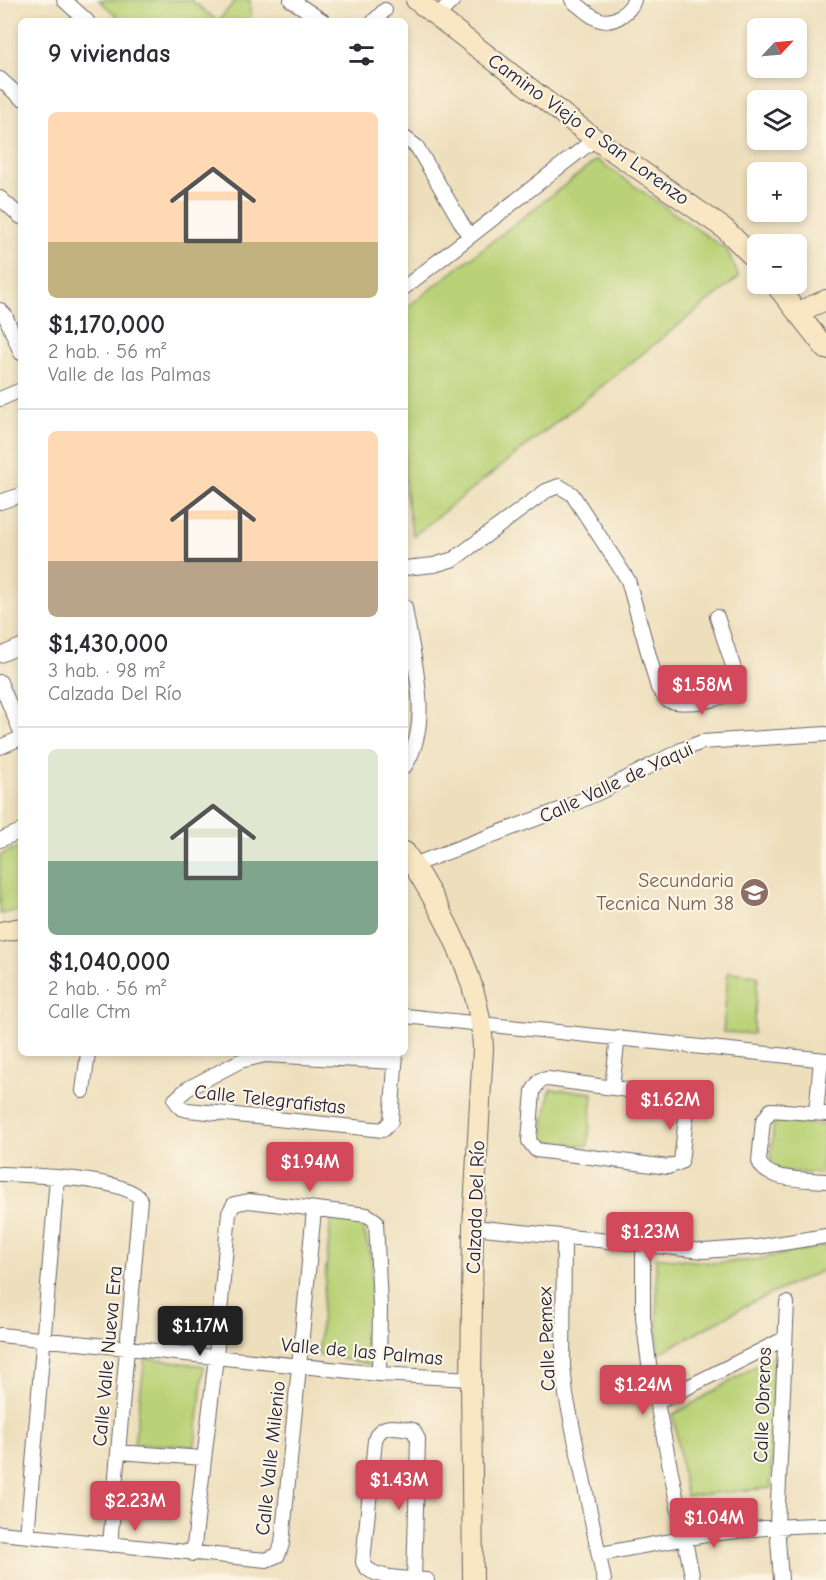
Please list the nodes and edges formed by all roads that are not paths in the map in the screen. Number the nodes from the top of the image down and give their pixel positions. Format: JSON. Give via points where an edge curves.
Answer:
{"nodes":[{"id":1,"x":64,"y":0,"type":"edge"},
{"id":2,"x":291,"y":0,"type":"edge"},
{"id":3,"x":416,"y":0,"type":"edge"},
{"id":4,"x":453,"y":0,"type":"edge"},
{"id":5,"x":572,"y":0,"type":"edge"},
{"id":6,"x":634,"y":0,"type":"edge"},
{"id":7,"x":385,"y":10,"type":"dead end"},
{"id":8,"x":437,"y":16,"type":"junction"},
{"id":9,"x":84,"y":18,"type":"edge"},
{"id":10,"x":318,"y":18,"type":"edge"},
{"id":11,"x":377,"y":18,"type":"edge"},
{"id":12,"x":0,"y":79,"type":"edge"},
{"id":13,"x":18,"y":95,"type":"edge"},
{"id":14,"x":595,"y":139,"type":"junction"},
{"id":15,"x":408,"y":140,"type":"edge"},
{"id":16,"x":0,"y":198,"type":"edge"},
{"id":17,"x":18,"y":214,"type":"edge"},
{"id":18,"x":469,"y":236,"type":"junction"},
{"id":19,"x":747,"y":251,"type":"edge"},
{"id":20,"x":408,"y":281,"type":"edge"},
{"id":21,"x":783,"y":294,"type":"edge"},
{"id":22,"x":826,"y":300,"type":"edge"},
{"id":23,"x":0,"y":310,"type":"edge"},
{"id":24,"x":798,"y":312,"type":"junction"},
{"id":25,"x":819,"y":326,"type":"edge"},
{"id":26,"x":10,"y":329,"type":"edge"},
{"id":27,"x":18,"y":346,"type":"edge"},
{"id":28,"x":826,"y":349,"type":"edge"},
{"id":29,"x":18,"y":391,"type":"edge"},
{"id":30,"x":0,"y":399,"type":"edge"},
{"id":31,"x":18,"y":496,"type":"edge"},
{"id":32,"x":0,"y":502,"type":"edge"},
{"id":33,"x":408,"y":568,"type":"edge"},
{"id":34,"x":717,"y":617,"type":"dead end"},
{"id":35,"x":408,"y":645,"type":"edge"},
{"id":36,"x":18,"y":647,"type":"edge"},
{"id":37,"x":0,"y":655,"type":"edge"},
{"id":38,"x":410,"y":670,"type":"edge"},
{"id":39,"x":0,"y":682,"type":"edge"},
{"id":40,"x":18,"y":725,"type":"edge"},
{"id":41,"x":826,"y":734,"type":"edge"},
{"id":42,"x":18,"y":739,"type":"edge"},
{"id":43,"x":0,"y":747,"type":"edge"},
{"id":44,"x":408,"y":761,"type":"edge"},
{"id":45,"x":18,"y":832,"type":"edge"},
{"id":46,"x":0,"y":840,"type":"edge"},
{"id":47,"x":409,"y":858,"type":"edge"},
{"id":48,"x":18,"y":929,"type":"edge"},
{"id":49,"x":0,"y":932,"type":"edge"},
{"id":50,"x":408,"y":1016,"type":"edge"},
{"id":51,"x":482,"y":1023,"type":"junction"},
{"id":52,"x":618,"y":1037,"type":"junction"},
{"id":53,"x":88,"y":1056,"type":"edge"},
{"id":54,"x":261,"y":1056,"type":"edge"},
{"id":55,"x":357,"y":1056,"type":"edge"},
{"id":56,"x":396,"y":1057,"type":"edge"},
{"id":57,"x":823,"y":1060,"type":"edge"},
{"id":58,"x":612,"y":1086,"type":"junction"},
{"id":59,"x":83,"y":1090,"type":"dead end"},
{"id":60,"x":821,"y":1113,"type":"edge"},
{"id":61,"x":0,"y":1174,"type":"edge"},
{"id":62,"x":57,"y":1178,"type":"junction"},
{"id":63,"x":826,"y":1181,"type":"edge"},
{"id":64,"x":314,"y":1210,"type":"junction"},
{"id":65,"x":473,"y":1227,"type":"junction"},
{"id":66,"x":826,"y":1236,"type":"edge"},
{"id":67,"x":564,"y":1238,"type":"junction"},
{"id":68,"x":643,"y":1247,"type":"junction"},
{"id":69,"x":787,"y":1303,"type":"dead end"},
{"id":70,"x":0,"y":1335,"type":"edge"},
{"id":71,"x":784,"y":1339,"type":"junction"},
{"id":72,"x":44,"y":1340,"type":"junction"},
{"id":73,"x":127,"y":1348,"type":"junction"},
{"id":74,"x":216,"y":1357,"type":"junction"},
{"id":75,"x":300,"y":1365,"type":"junction"},
{"id":76,"x":379,"y":1374,"type":"junction"},
{"id":77,"x":471,"y":1379,"type":"junction"},
{"id":78,"x":656,"y":1403,"type":"junction"},
{"id":79,"x":118,"y":1452,"type":"junction"},
{"id":80,"x":203,"y":1458,"type":"junction"},
{"id":81,"x":777,"y":1525,"type":"junction"},
{"id":82,"x":826,"y":1525,"type":"edge"},
{"id":83,"x":0,"y":1533,"type":"edge"},
{"id":84,"x":27,"y":1536,"type":"junction"},
{"id":85,"x":684,"y":1538,"type":"junction"},
{"id":86,"x":110,"y":1545,"type":"junction"},
{"id":87,"x":193,"y":1554,"type":"junction"},
{"id":88,"x":600,"y":1554,"type":"junction"},
{"id":89,"x":420,"y":1579,"type":"edge"},
{"id":90,"x":473,"y":1580,"type":"edge"},
{"id":91,"x":604,"y":1580,"type":"edge"},
{"id":92,"x":693,"y":1580,"type":"edge"},
{"id":93,"x":781,"y":1580,"type":"edge"}],
"edges":[{"from":1,"to":9,"type":"street"},
{"from":2,"to":10,"type":"street"},
{"from":3,"to":8,"type":"street","name":"Camino Viejo a San Lorenzo"},
{"from":4,"to":8,"type":"street"},
{"from":5,"to":6,"type":"street","via":[[604,22],[617,18]]},
{"from":7,"to":11,"type":"street"},
{"from":8,"to":14,"type":"street","name":"Camino Viejo a San Lorenzo"},
{"from":12,"to":13,"type":"street"},
{"from":14,"to":18,"type":"street"},
{"from":14,"to":19,"type":"street","name":"Camino Viejo a San Lorenzo","via":[[725,229]]},
{"from":15,"to":18,"type":"street","via":[[417,147]]},
{"from":16,"to":17,"type":"street"},
{"from":18,"to":20,"type":"street"},
{"from":21,"to":24,"type":"street"},
{"from":22,"to":24,"type":"street"},
{"from":23,"to":26,"type":"street"},
{"from":24,"to":25,"type":"street"},
{"from":25,"to":28,"type":"street"},
{"from":26,"to":27,"type":"street"},
{"from":29,"to":30,"type":"street"},
{"from":31,"to":32,"type":"street"},
{"from":33,"to":34,"type":"street","via":[[454,559],[546,491],[559,486],[572,494],[628,580],[658,688],[667,700],[707,699],[726,694],[735,686],[734,669]]},
{"from":35,"to":38,"type":"street"},
{"from":36,"to":37,"type":"street"},
{"from":38,"to":44,"type":"street","via":[[421,721]]},
{"from":39,"to":40,"type":"street"},
{"from":41,"to":47,"type":"street","name":"Calle Valle de Yaqui","via":[[702,742],[562,809]]},
{"from":42,"to":43,"type":"street"},
{"from":45,"to":46,"type":"street"},
{"from":47,"to":51,"type":"street","name":"Calzada Del Río","via":[[453,941]]},
{"from":48,"to":49,"type":"street"},
{"from":50,"to":51,"type":"street"},
{"from":51,"to":52,"type":"street"},
{"from":51,"to":65,"type":"street","name":"Calzada Del Río"},
{"from":52,"to":57,"type":"street"},
{"from":52,"to":58,"type":"street"},
{"from":53,"to":59,"type":"street"},
{"from":54,"to":56,"type":"street","name":"Calle Telegrafistas","via":[[187,1089],[175,1100],[188,1110],[382,1130],[391,1121]]},
{"from":55,"to":56,"type":"street","name":"Calle Telegrafistas"},
{"from":57,"to":60,"type":"street"},
{"from":58,"to":58,"type":"street","via":[[669,1094],[684,1101],[687,1109],[681,1162],[668,1167],[543,1152],[532,1147],[529,1141],[533,1090],[540,1080]]},
{"from":60,"to":63,"type":"street","via":[[778,1109],[767,1114],[759,1161],[770,1174]]},
{"from":61,"to":62,"type":"street"},
{"from":62,"to":72,"type":"street"},
{"from":62,"to":73,"type":"street","name":"Calle Valle Nueva Era","via":[[127,1188],[137,1194],[141,1206]]},
{"from":64,"to":74,"type":"street","via":[[249,1201],[238,1202],[229,1213]]},
{"from":64,"to":75,"type":"street","name":"Calle Valle Milenio"},
{"from":64,"to":76,"type":"street","via":[[367,1215],[376,1221]]},
{"from":65,"to":67,"type":"street"},
{"from":65,"to":77,"type":"street","name":"Calzada Del Río"},
{"from":66,"to":68,"type":"street","via":[[733,1250]]},
{"from":67,"to":68,"type":"street"},
{"from":67,"to":88,"type":"street","name":"Calle Pemex","via":[[566,1395]]},
{"from":68,"to":78,"type":"street","via":[[643,1317]]},
{"from":69,"to":71,"type":"street","name":"Calle Obreros"},
{"from":70,"to":72,"type":"street","name":"Valle de las Palmas"},
{"from":71,"to":78,"type":"street"},
{"from":71,"to":81,"type":"street","name":"Calle Obreros"},
{"from":72,"to":73,"type":"street","name":"Valle de las Palmas"},
{"from":72,"to":84,"type":"street"},
{"from":73,"to":74,"type":"street","name":"Valle de las Palmas"},
{"from":73,"to":79,"type":"street","name":"Calle Valle Nueva Era"},
{"from":74,"to":75,"type":"street","name":"Valle de las Palmas"},
{"from":74,"to":80,"type":"street"},
{"from":75,"to":76,"type":"street","name":"Valle de las Palmas"},
{"from":75,"to":87,"type":"street","name":"Calle Valle Milenio","via":[[278,1555],[266,1560]]},
{"from":76,"to":77,"type":"street","name":"Valle de las Palmas"},
{"from":77,"to":90,"type":"street","name":"Calzada Del Río"},
{"from":78,"to":85,"type":"street"},
{"from":79,"to":80,"type":"street"},
{"from":79,"to":86,"type":"street","name":"Calle Valle Nueva Era"},
{"from":80,"to":87,"type":"street"},
{"from":81,"to":82,"type":"street"},
{"from":81,"to":85,"type":"street"},
{"from":81,"to":93,"type":"street","name":"Calle Obreros"},
{"from":83,"to":84,"type":"street"},
{"from":84,"to":86,"type":"street"},
{"from":85,"to":88,"type":"street"},
{"from":85,"to":92,"type":"street"},
{"from":86,"to":87,"type":"street"},
{"from":88,"to":91,"type":"street","name":"Calle Pemex"},
{"from":89,"to":89,"type":"street","via":[[374,1576],[363,1562],[375,1440],[379,1431],[387,1427],[413,1430],[417,1439]]}]}
